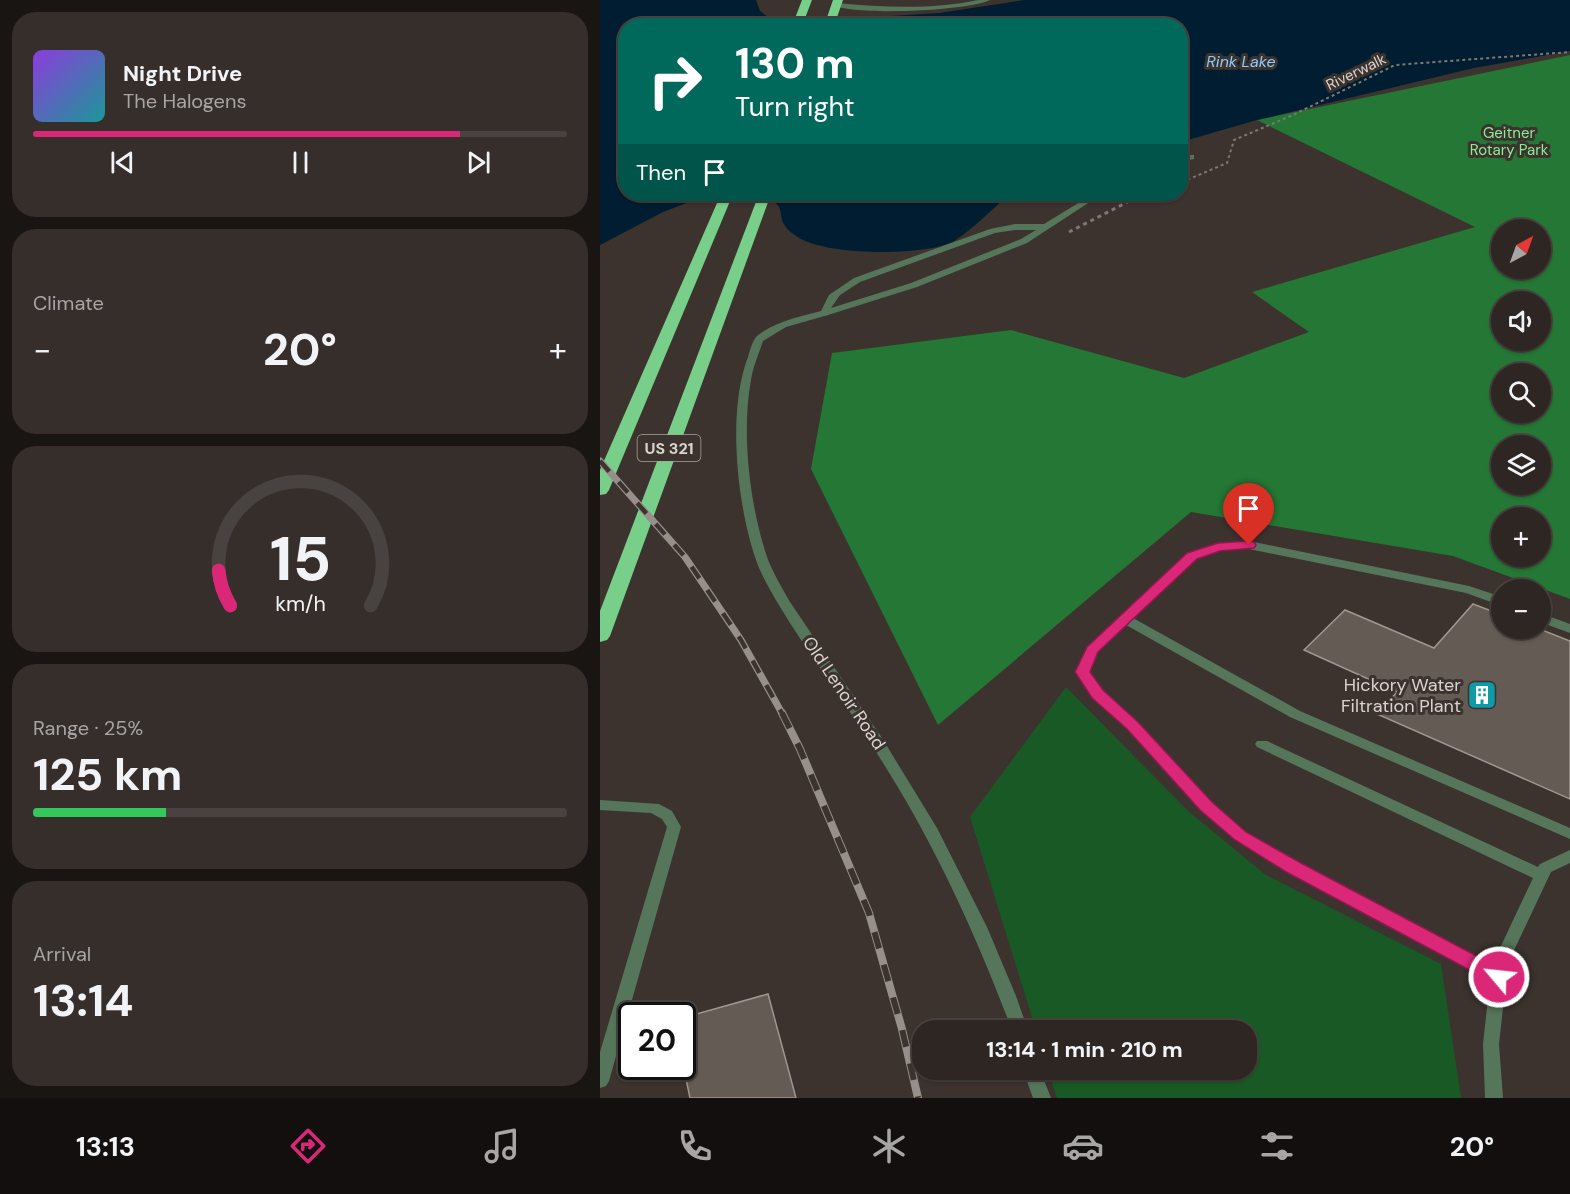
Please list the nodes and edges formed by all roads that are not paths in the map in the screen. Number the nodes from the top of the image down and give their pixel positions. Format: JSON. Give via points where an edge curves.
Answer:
{"nodes":[{"id":1,"x":987,"y":0,"type":"edge"},
{"id":2,"x":806,"y":2,"type":"edge"},
{"id":3,"x":836,"y":5,"type":"edge"},
{"id":4,"x":800,"y":18,"type":"edge"},
{"id":5,"x":1191,"y":157,"type":"dead end"},
{"id":6,"x":1188,"y":158,"type":"edge"},
{"id":7,"x":724,"y":201,"type":"edge"},
{"id":8,"x":762,"y":201,"type":"edge"},
{"id":9,"x":1087,"y":201,"type":"edge"},
{"id":10,"x":1044,"y":227,"type":"junction"},
{"id":11,"x":825,"y":314,"type":"junction"},
{"id":12,"x":600,"y":490,"type":"edge"},
{"id":13,"x":1491,"y":598,"type":"edge"},
{"id":14,"x":1125,"y":619,"type":"junction"},
{"id":15,"x":1551,"y":621,"type":"edge"},
{"id":16,"x":1570,"y":629,"type":"edge"},
{"id":17,"x":600,"y":636,"type":"edge"},
{"id":18,"x":1262,"y":744,"type":"dead end"},
{"id":19,"x":600,"y":805,"type":"edge"},
{"id":20,"x":1570,"y":834,"type":"edge"},
{"id":21,"x":1570,"y":856,"type":"edge"},
{"id":22,"x":1542,"y":876,"type":"junction"},
{"id":23,"x":1499,"y":977,"type":"junction"},
{"id":24,"x":1016,"y":1020,"type":"edge"},
{"id":25,"x":1036,"y":1080,"type":"edge"},
{"id":26,"x":600,"y":1081,"type":"edge"},
{"id":27,"x":1042,"y":1098,"type":"edge"},
{"id":28,"x":1494,"y":1098,"type":"edge"}],
"edges":[{"from":1,"to":3,"type":"street","via":[[913,8]]},
{"from":2,"to":4,"type":"highway"},
{"from":5,"to":6,"type":"street"},
{"from":7,"to":12,"type":"highway","number":"US 321"},
{"from":8,"to":17,"type":"highway","number":"US 321"},
{"from":9,"to":10,"type":"street"},
{"from":10,"to":11,"type":"street","via":[[1024,241],[914,285]]},
{"from":10,"to":11,"type":"street","via":[[1015,226],[993,231],[857,280],[836,292],[828,301]]},
{"from":11,"to":24,"type":"street","name":"Old Lenoir Road","via":[[783,325],[759,339],[745,381],[743,435],[748,510],[769,577],[923,816],[975,920]]},
{"from":13,"to":14,"type":"street","via":[[1469,590],[1249,545],[1218,547],[1192,556]]},
{"from":14,"to":20,"type":"street","via":[[1295,714]]},
{"from":14,"to":23,"type":"street","via":[[1092,650],[1082,672],[1097,694],[1132,725],[1206,806],[1240,836],[1294,868]]},
{"from":15,"to":16,"type":"street"},
{"from":18,"to":22,"type":"street"},
{"from":19,"to":26,"type":"street","via":[[654,808],[667,814],[675,827]]},
{"from":21,"to":22,"type":"street","via":[[1545,868]]},
{"from":22,"to":23,"type":"street","via":[[1500,963]]},
{"from":23,"to":28,"type":"street","via":[[1491,1044]]},
{"from":25,"to":27,"type":"street"}]}
